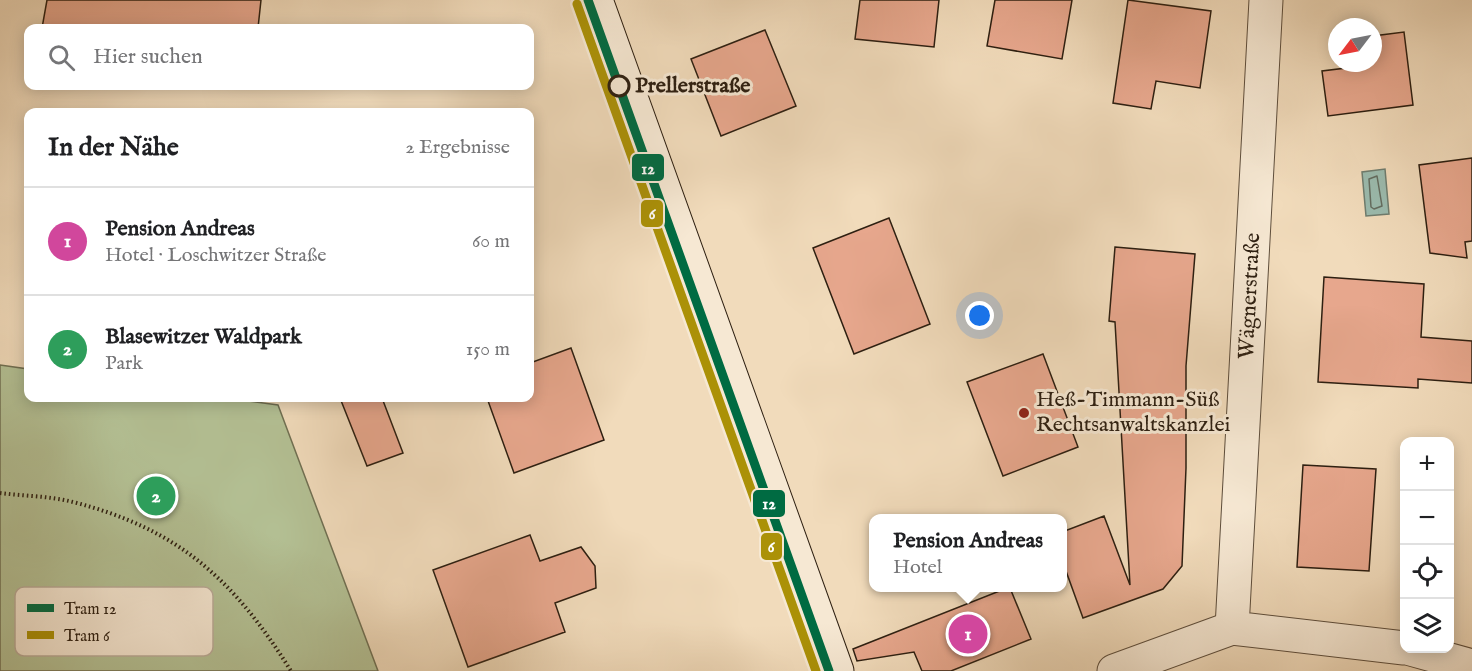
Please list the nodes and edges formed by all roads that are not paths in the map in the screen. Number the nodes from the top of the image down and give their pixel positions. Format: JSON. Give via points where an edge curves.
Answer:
{"nodes":[{"id":1,"x":596,"y":0,"type":"edge"},
{"id":2,"x":1266,"y":0,"type":"edge"},
{"id":3,"x":1232,"y":628,"type":"junction"},
{"id":4,"x":1400,"y":647,"type":"edge"},
{"id":5,"x":1424,"y":653,"type":"edge"},
{"id":6,"x":1472,"y":666,"type":"edge"},
{"id":7,"x":837,"y":671,"type":"edge"},
{"id":8,"x":1114,"y":671,"type":"edge"}],
"edges":[{"from":1,"to":7,"type":"street"},
{"from":2,"to":3,"type":"street","name":"Wägnerstraße"},
{"from":3,"to":4,"type":"street"},
{"from":3,"to":8,"type":"street"},
{"from":5,"to":6,"type":"street"}]}
